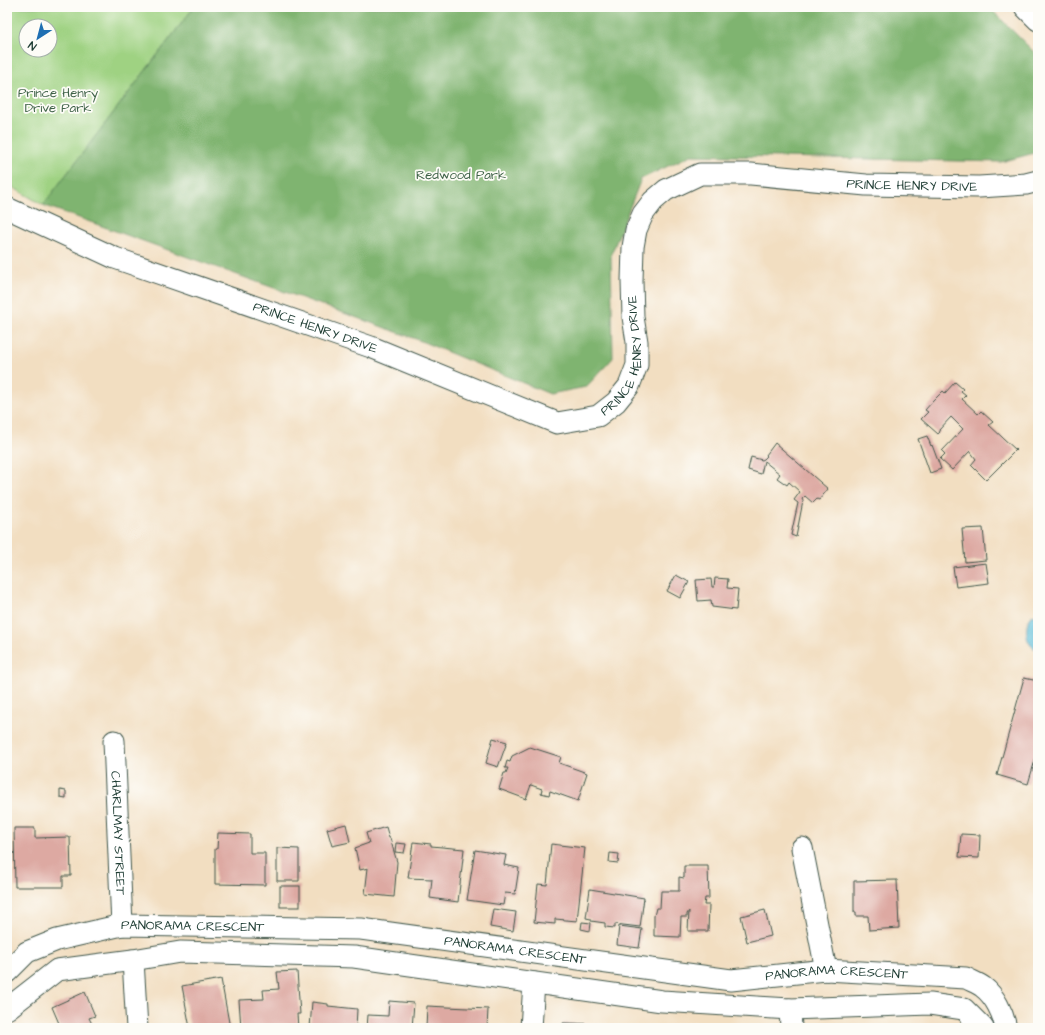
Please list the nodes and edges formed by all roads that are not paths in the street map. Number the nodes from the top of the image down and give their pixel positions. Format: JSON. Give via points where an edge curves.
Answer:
{"nodes":[{"id":1,"x":1024,"y":7,"type":"edge"},
{"id":2,"x":1038,"y":20,"type":"edge"},
{"id":3,"x":1038,"y":181,"type":"edge"},
{"id":4,"x":7,"y":208,"type":"edge"},
{"id":5,"x":114,"y":741,"type":"dead end"},
{"id":6,"x":802,"y":848,"type":"dead end"},
{"id":7,"x":122,"y":925,"type":"junction"},
{"id":8,"x":133,"y":960,"type":"junction"},
{"id":9,"x":826,"y":970,"type":"junction"},
{"id":10,"x":7,"y":972,"type":"edge"},
{"id":11,"x":534,"y":983,"type":"junction"},
{"id":12,"x":7,"y":1009,"type":"edge"},
{"id":13,"x":790,"y":1019,"type":"edge"},
{"id":14,"x":137,"y":1028,"type":"edge"},
{"id":15,"x":532,"y":1028,"type":"edge"},
{"id":16,"x":983,"y":1028,"type":"edge"},
{"id":17,"x":1006,"y":1028,"type":"edge"}],
"edges":[{"from":1,"to":2,"type":"street"},
{"from":3,"to":4,"type":"street","name":"PRINCE HENRY DRIVE","via":[[979,187],[866,185],[751,174],[700,174],[666,190],[643,214],[636,230],[632,281],[637,365],[629,386],[616,402],[598,416],[557,423],[371,347],[115,258]]},
{"from":5,"to":7,"type":"street","name":"CHARLMAY STREET"},
{"from":6,"to":9,"type":"street"},
{"from":7,"to":9,"type":"street","name":"PANORAMA CRESCENT","via":[[361,929],[731,980]]},
{"from":7,"to":10,"type":"street","name":"PANORAMA CRESCENT","via":[[57,940],[28,952]]},
{"from":8,"to":11,"type":"street","name":"PANORAMA CRESCENT","via":[[180,952],[354,957]]},
{"from":8,"to":12,"type":"street","name":"PANORAMA CRESCENT","via":[[57,970]]},
{"from":8,"to":14,"type":"street"},
{"from":9,"to":17,"type":"street","name":"PANORAMA CRESCENT","via":[[966,978],[983,987],[996,1000]]},
{"from":11,"to":13,"type":"street","name":"PANORAMA CRESCENT"},
{"from":11,"to":15,"type":"street"},
{"from":13,"to":16,"type":"street","name":"PANORAMA CRESCENT","via":[[930,1004],[964,1009]]}]}
